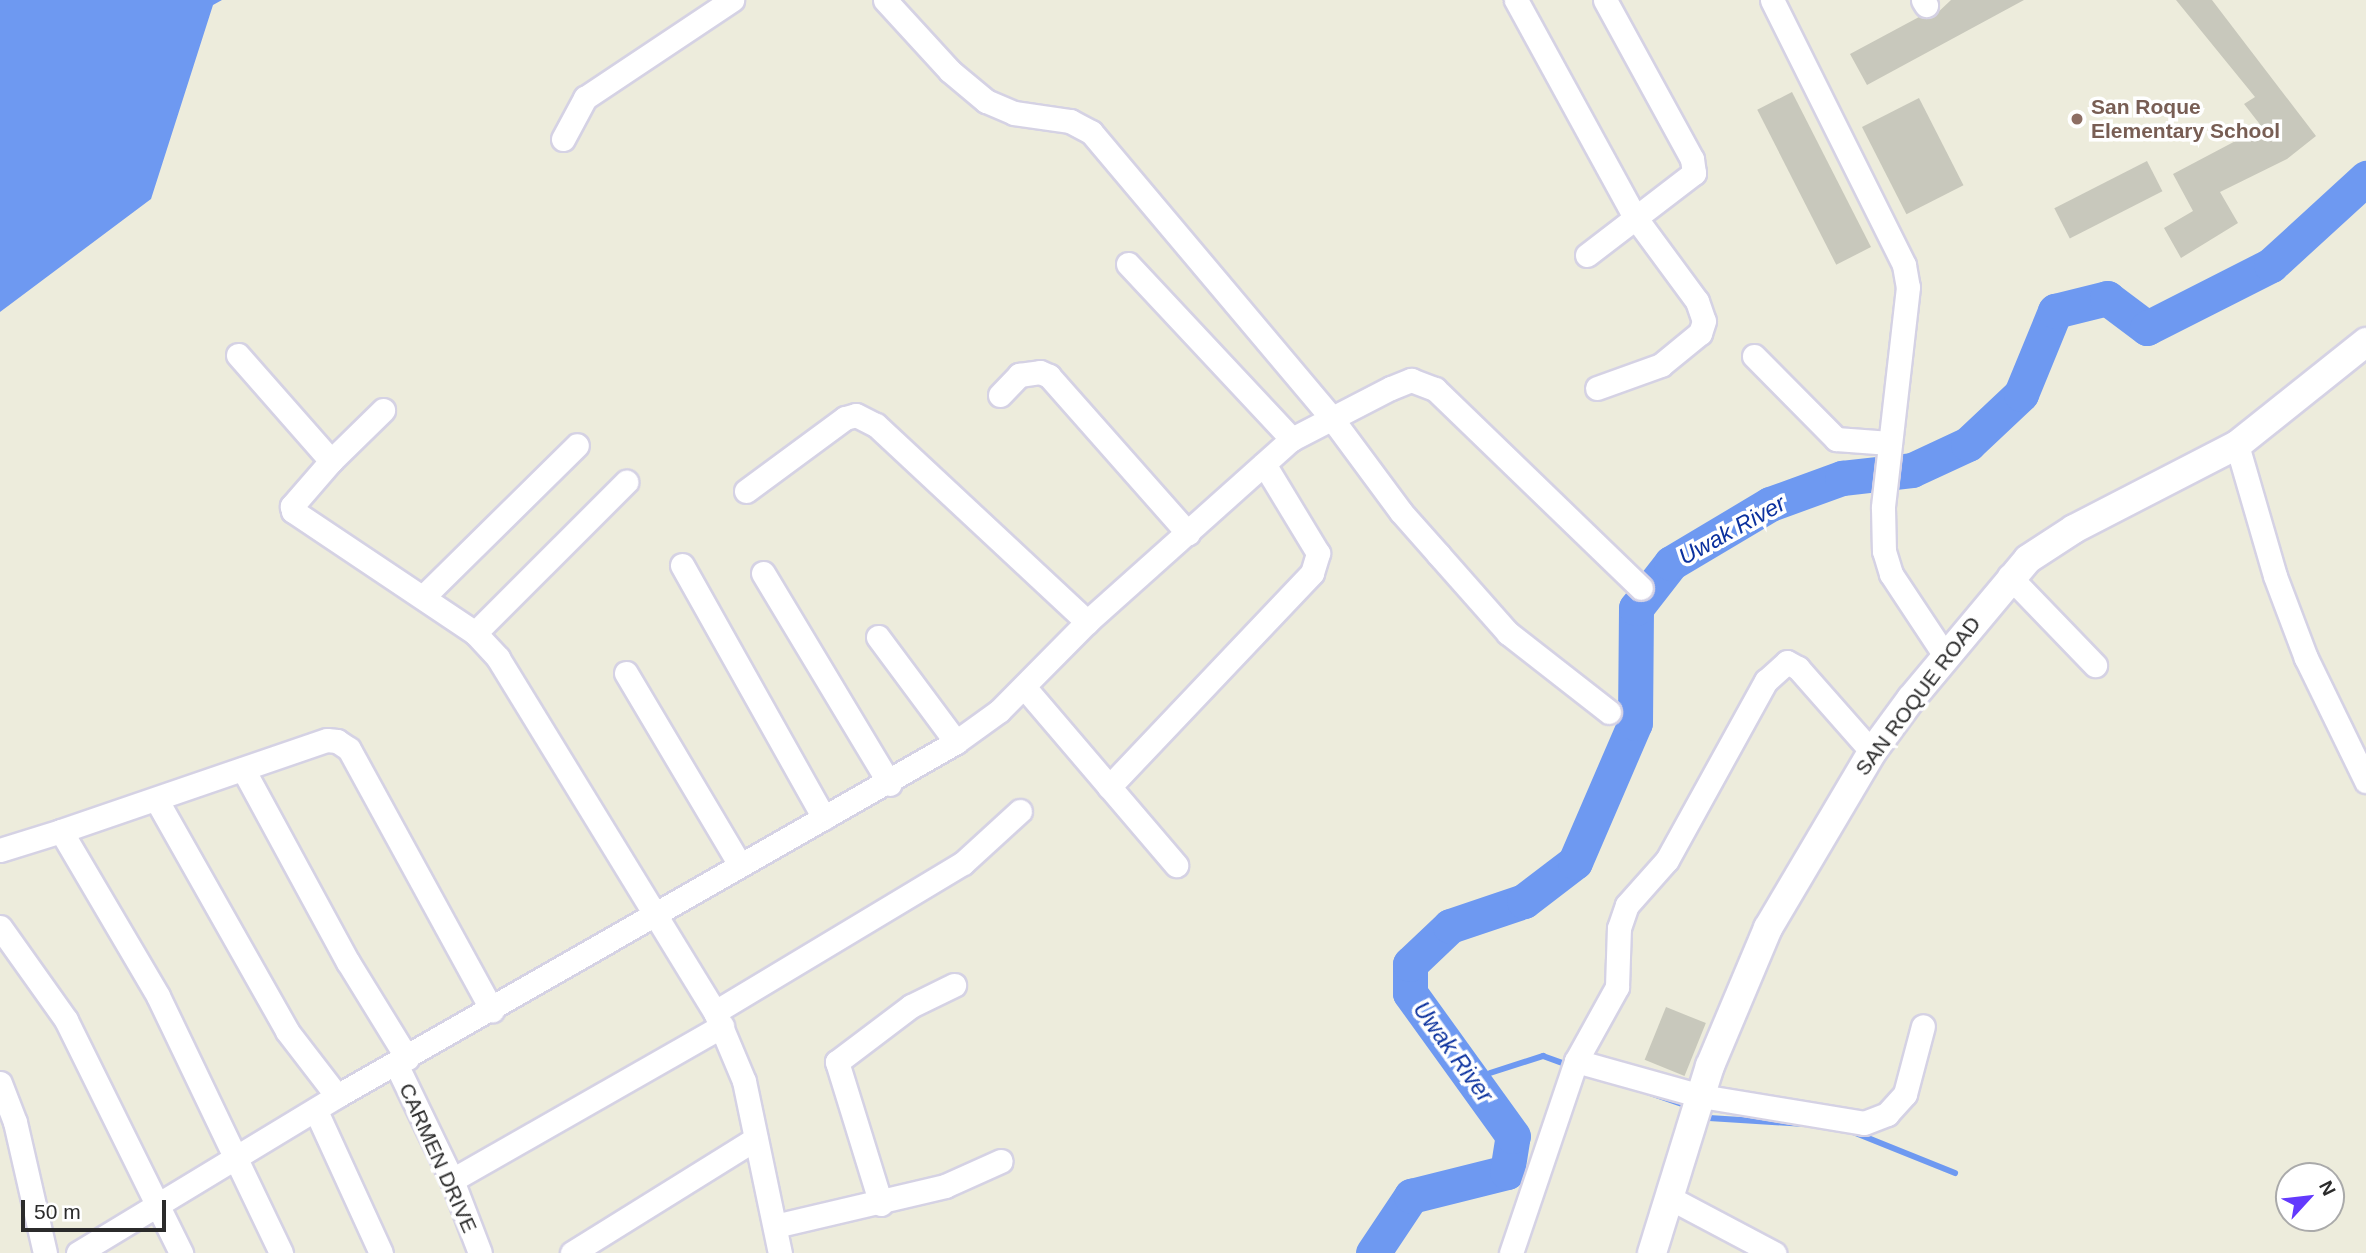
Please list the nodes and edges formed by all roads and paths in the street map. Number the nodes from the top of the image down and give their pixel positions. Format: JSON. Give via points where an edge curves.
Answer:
{"nodes":[{"id":1,"x":732,"y":0,"type":"edge"},
{"id":2,"x":885,"y":0,"type":"edge"},
{"id":3,"x":1516,"y":0,"type":"edge"},
{"id":4,"x":1772,"y":0,"type":"edge"},
{"id":5,"x":1615,"y":4,"type":"edge"},
{"id":6,"x":563,"y":139,"type":"dead end"},
{"id":7,"x":1635,"y":217,"type":"junction"},
{"id":8,"x":1587,"y":255,"type":"dead end"},
{"id":9,"x":1128,"y":264,"type":"dead end"},
{"id":10,"x":2366,"y":342,"type":"edge"},
{"id":11,"x":238,"y":355,"type":"dead end"},
{"id":12,"x":1754,"y":356,"type":"dead end"},
{"id":13,"x":1597,"y":388,"type":"dead end"},
{"id":14,"x":1000,"y":395,"type":"dead end"},
{"id":15,"x":383,"y":410,"type":"dead end"},
{"id":16,"x":1330,"y":416,"type":"junction"},
{"id":17,"x":1292,"y":439,"type":"junction"},
{"id":18,"x":2237,"y":444,"type":"junction"},
{"id":19,"x":577,"y":445,"type":"dead end"},
{"id":20,"x":1889,"y":451,"type":"junction"},
{"id":21,"x":331,"y":461,"type":"junction"},
{"id":22,"x":1264,"y":464,"type":"junction"},
{"id":23,"x":626,"y":482,"type":"dead end"},
{"id":24,"x":746,"y":491,"type":"dead end"},
{"id":25,"x":1188,"y":533,"type":"junction"},
{"id":26,"x":682,"y":565,"type":"dead end"},
{"id":27,"x":763,"y":573,"type":"dead end"},
{"id":28,"x":2009,"y":576,"type":"junction"},
{"id":29,"x":1641,"y":588,"type":"dead end"},
{"id":30,"x":423,"y":597,"type":"junction"},
{"id":31,"x":1087,"y":622,"type":"junction"},
{"id":32,"x":475,"y":632,"type":"junction"},
{"id":33,"x":878,"y":637,"type":"dead end"},
{"id":34,"x":1946,"y":657,"type":"junction"},
{"id":35,"x":2095,"y":664,"type":"dead end"},
{"id":36,"x":626,"y":673,"type":"dead end"},
{"id":37,"x":1025,"y":688,"type":"junction"},
{"id":38,"x":1609,"y":712,"type":"dead end"},
{"id":39,"x":956,"y":742,"type":"junction"},
{"id":40,"x":1872,"y":752,"type":"junction"},
{"id":41,"x":243,"y":769,"type":"junction"},
{"id":42,"x":2366,"y":781,"type":"edge"},
{"id":43,"x":890,"y":784,"type":"junction"},
{"id":44,"x":1109,"y":787,"type":"junction"},
{"id":45,"x":156,"y":799,"type":"junction"},
{"id":46,"x":1020,"y":811,"type":"dead end"},
{"id":47,"x":824,"y":818,"type":"junction"},
{"id":48,"x":61,"y":831,"type":"junction"},
{"id":49,"x":0,"y":850,"type":"edge"},
{"id":50,"x":740,"y":865,"type":"junction"},
{"id":51,"x":1176,"y":865,"type":"dead end"},
{"id":52,"x":654,"y":915,"type":"junction"},
{"id":53,"x":0,"y":926,"type":"edge"},
{"id":54,"x":954,"y":985,"type":"dead end"},
{"id":55,"x":492,"y":1010,"type":"junction"},
{"id":56,"x":719,"y":1019,"type":"junction"},
{"id":57,"x":1923,"y":1026,"type":"dead end"},
{"id":58,"x":402,"y":1061,"type":"junction"},
{"id":59,"x":1576,"y":1061,"type":"junction"},
{"id":60,"x":0,"y":1083,"type":"edge"},
{"id":61,"x":337,"y":1096,"type":"junction"},
{"id":62,"x":1701,"y":1096,"type":"junction"},
{"id":63,"x":316,"y":1111,"type":"junction"},
{"id":64,"x":755,"y":1139,"type":"junction"},
{"id":65,"x":236,"y":1158,"type":"junction"},
{"id":66,"x":1001,"y":1161,"type":"dead end"},
{"id":67,"x":452,"y":1180,"type":"junction"},
{"id":68,"x":1670,"y":1198,"type":"junction"},
{"id":69,"x":159,"y":1204,"type":"junction"},
{"id":70,"x":881,"y":1204,"type":"junction"},
{"id":71,"x":775,"y":1226,"type":"junction"},
{"id":72,"x":46,"y":1253,"type":"edge"},
{"id":73,"x":78,"y":1253,"type":"edge"},
{"id":74,"x":181,"y":1253,"type":"edge"},
{"id":75,"x":281,"y":1253,"type":"edge"},
{"id":76,"x":381,"y":1253,"type":"edge"},
{"id":77,"x":480,"y":1253,"type":"edge"},
{"id":78,"x":572,"y":1253,"type":"edge"},
{"id":79,"x":780,"y":1253,"type":"edge"},
{"id":80,"x":1511,"y":1253,"type":"edge"},
{"id":81,"x":1652,"y":1253,"type":"edge"},
{"id":82,"x":1774,"y":1253,"type":"edge"}],
"edges":[{"from":1,"to":6,"type":"street","via":[[585,98]]},
{"from":2,"to":16,"type":"street","via":[[950,71],[986,101],[1014,113],[1070,121],[1091,132]]},
{"from":3,"to":7,"type":"street"},
{"from":4,"to":20,"type":"street","via":[[1905,265],[1908,287]]},
{"from":5,"to":7,"type":"street","via":[[1692,159],[1694,173]]},
{"from":7,"to":8,"type":"street"},
{"from":7,"to":13,"type":"street","via":[[1697,301],[1704,321],[1700,332],[1661,365]]},
{"from":9,"to":17,"type":"street"},
{"from":10,"to":18,"type":"street","name":"SAN ROQUE ROAD"},
{"from":11,"to":21,"type":"street"},
{"from":12,"to":20,"type":"street","via":[[1836,439]]},
{"from":14,"to":25,"type":"street","via":[[1019,375],[1040,372],[1049,376]]},
{"from":15,"to":21,"type":"street"},
{"from":16,"to":17,"type":"street"},
{"from":16,"to":29,"type":"street","via":[[1411,380],[1425,383]]},
{"from":16,"to":38,"type":"street","via":[[1401,512],[1508,633]]},
{"from":17,"to":22,"type":"street"},
{"from":18,"to":28,"type":"street","name":"SAN ROQUE ROAD","via":[[2045,546]]},
{"from":18,"to":42,"type":"street","via":[[2306,658]]},
{"from":19,"to":30,"type":"street"},
{"from":20,"to":34,"type":"street","via":[[1884,551],[1891,574]]},
{"from":21,"to":30,"type":"street","via":[[292,506],[293,511]]},
{"from":22,"to":25,"type":"street"},
{"from":22,"to":44,"type":"street","via":[[1318,553],[1312,573]]},
{"from":23,"to":32,"type":"street"},
{"from":24,"to":31,"type":"street","via":[[845,418],[856,415],[876,425]]},
{"from":25,"to":31,"type":"street"},
{"from":26,"to":47,"type":"street"},
{"from":27,"to":43,"type":"street"},
{"from":28,"to":34,"type":"street","name":"SAN ROQUE ROAD"},
{"from":28,"to":35,"type":"street"},
{"from":30,"to":32,"type":"street"},
{"from":31,"to":37,"type":"street"},
{"from":32,"to":52,"type":"street","via":[[523,698]]},
{"from":33,"to":39,"type":"street"},
{"from":34,"to":40,"type":"street","name":"SAN ROQUE ROAD"},
{"from":36,"to":50,"type":"street"},
{"from":37,"to":39,"type":"street"},
{"from":37,"to":44,"type":"street"},
{"from":39,"to":43,"type":"street"},
{"from":40,"to":59,"type":"street","via":[[1798,668],[1787,662],[1777,667],[1704,786],[1667,860],[1627,905],[1619,928],[1617,987]]},
{"from":40,"to":62,"type":"street","name":"SAN ROQUE ROAD","via":[[1768,928],[1724,1028]]},
{"from":41,"to":45,"type":"street"},
{"from":41,"to":55,"type":"street","via":[[327,740],[349,749]]},
{"from":41,"to":58,"type":"street","name":"CARMEN DRIVE"},
{"from":43,"to":47,"type":"street"},
{"from":44,"to":51,"type":"street"},
{"from":45,"to":48,"type":"street"},
{"from":45,"to":61,"type":"street","via":[[287,1031]]},
{"from":46,"to":56,"type":"street","via":[[963,863]]},
{"from":47,"to":50,"type":"street"},
{"from":48,"to":49,"type":"street"},
{"from":48,"to":65,"type":"street","via":[[158,996]]},
{"from":50,"to":52,"type":"street"},
{"from":52,"to":55,"type":"street"},
{"from":52,"to":56,"type":"street"},
{"from":53,"to":69,"type":"street","via":[[66,1020]]},
{"from":54,"to":70,"type":"street","via":[[911,1006],[838,1062],[837,1071],[863,1135]]},
{"from":55,"to":58,"type":"street"},
{"from":56,"to":64,"type":"street","via":[[744,1081]]},
{"from":56,"to":67,"type":"street"},
{"from":57,"to":62,"type":"street","via":[[1905,1094],[1874,1121]]},
{"from":58,"to":61,"type":"street"},
{"from":58,"to":67,"type":"street","name":"CARMEN DRIVE"},
{"from":59,"to":62,"type":"street"},
{"from":59,"to":80,"type":"street"},
{"from":60,"to":72,"type":"street","via":[[15,1122]]},
{"from":61,"to":63,"type":"street"},
{"from":62,"to":68,"type":"street","name":"SAN ROQUE ROAD"},
{"from":63,"to":65,"type":"street"},
{"from":63,"to":76,"type":"street"},
{"from":64,"to":71,"type":"street"},
{"from":64,"to":78,"type":"street"},
{"from":65,"to":69,"type":"street"},
{"from":65,"to":75,"type":"street"},
{"from":66,"to":70,"type":"street","via":[[945,1186]]},
{"from":67,"to":77,"type":"street","name":"CARMEN DRIVE"},
{"from":68,"to":81,"type":"street","name":"SAN ROQUE ROAD"},
{"from":68,"to":82,"type":"street"},
{"from":69,"to":73,"type":"street"},
{"from":69,"to":74,"type":"street"},
{"from":70,"to":71,"type":"street"},
{"from":71,"to":79,"type":"street"}]}
